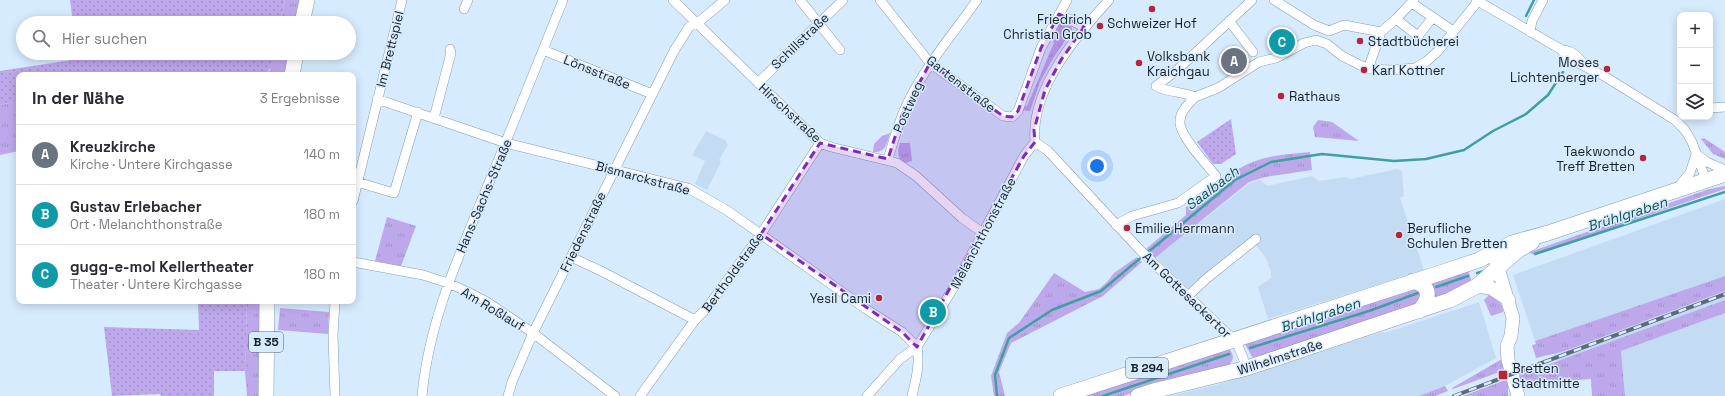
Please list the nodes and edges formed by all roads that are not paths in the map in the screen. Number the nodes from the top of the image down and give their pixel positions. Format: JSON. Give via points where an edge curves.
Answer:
{"nodes":[{"id":1,"x":308,"y":0,"type":"edge"},
{"id":2,"x":402,"y":0,"type":"edge"},
{"id":3,"x":468,"y":0,"type":"edge"},
{"id":4,"x":563,"y":0,"type":"edge"},
{"id":5,"x":673,"y":0,"type":"edge"},
{"id":6,"x":725,"y":0,"type":"edge"},
{"id":7,"x":800,"y":0,"type":"edge"},
{"id":8,"x":842,"y":0,"type":"edge"},
{"id":9,"x":880,"y":0,"type":"edge"},
{"id":10,"x":977,"y":0,"type":"edge"},
{"id":11,"x":1067,"y":0,"type":"edge"},
{"id":12,"x":1109,"y":0,"type":"edge"},
{"id":13,"x":1251,"y":0,"type":"edge"},
{"id":14,"x":1274,"y":0,"type":"edge"},
{"id":15,"x":1477,"y":0,"type":"edge"},
{"id":16,"x":1542,"y":0,"type":"edge"},
{"id":17,"x":1413,"y":2,"type":"edge"},
{"id":18,"x":464,"y":9,"type":"dead end"},
{"id":19,"x":1059,"y":14,"type":"junction"},
{"id":20,"x":304,"y":16,"type":"edge"},
{"id":21,"x":1433,"y":17,"type":"junction"},
{"id":22,"x":1396,"y":19,"type":"junction"},
{"id":23,"x":1230,"y":21,"type":"junction"},
{"id":24,"x":696,"y":23,"type":"junction"},
{"id":25,"x":819,"y":23,"type":"junction"},
{"id":26,"x":1084,"y":27,"type":"junction"},
{"id":27,"x":1329,"y":31,"type":"junction"},
{"id":28,"x":1453,"y":31,"type":"junction"},
{"id":29,"x":1381,"y":32,"type":"junction"},
{"id":30,"x":1530,"y":32,"type":"junction"},
{"id":31,"x":1327,"y":44,"type":"junction"},
{"id":32,"x":450,"y":49,"type":"dead end"},
{"id":33,"x":543,"y":50,"type":"junction"},
{"id":34,"x":840,"y":50,"type":"dead end"},
{"id":35,"x":1253,"y":52,"type":"dead end"},
{"id":36,"x":295,"y":60,"type":"edge"},
{"id":37,"x":930,"y":63,"type":"junction"},
{"id":38,"x":1368,"y":69,"type":"junction"},
{"id":39,"x":293,"y":72,"type":"edge"},
{"id":40,"x":758,"y":83,"type":"junction"},
{"id":41,"x":652,"y":94,"type":"junction"},
{"id":42,"x":1195,"y":97,"type":"junction"},
{"id":43,"x":377,"y":99,"type":"junction"},
{"id":44,"x":1725,"y":107,"type":"edge"},
{"id":45,"x":1713,"y":108,"type":"edge"},
{"id":46,"x":418,"y":112,"type":"junction"},
{"id":47,"x":1677,"y":117,"type":"edge"},
{"id":48,"x":434,"y":118,"type":"junction"},
{"id":49,"x":1679,"y":120,"type":"edge"},
{"id":50,"x":1035,"y":142,"type":"junction"},
{"id":51,"x":506,"y":143,"type":"junction"},
{"id":52,"x":820,"y":143,"type":"junction"},
{"id":53,"x":1696,"y":154,"type":"junction"},
{"id":54,"x":888,"y":160,"type":"junction"},
{"id":55,"x":614,"y":170,"type":"junction"},
{"id":56,"x":1724,"y":173,"type":"edge"},
{"id":57,"x":1706,"y":180,"type":"junction"},
{"id":58,"x":357,"y":182,"type":"junction"},
{"id":59,"x":356,"y":187,"type":"edge"},
{"id":60,"x":1674,"y":191,"type":"junction"},
{"id":61,"x":1116,"y":225,"type":"junction"},
{"id":62,"x":983,"y":233,"type":"junction"},
{"id":63,"x":1548,"y":233,"type":"junction"},
{"id":64,"x":761,"y":234,"type":"junction"},
{"id":65,"x":1256,"y":239,"type":"dead end"},
{"id":66,"x":1494,"y":252,"type":"junction"},
{"id":67,"x":571,"y":257,"type":"junction"},
{"id":68,"x":356,"y":263,"type":"edge"},
{"id":69,"x":1498,"y":269,"type":"junction"},
{"id":70,"x":1413,"y":281,"type":"junction"},
{"id":71,"x":448,"y":283,"type":"junction"},
{"id":72,"x":1477,"y":286,"type":"junction"},
{"id":73,"x":1188,"y":296,"type":"junction"},
{"id":74,"x":1508,"y":300,"type":"junction"},
{"id":75,"x":267,"y":304,"type":"edge"},
{"id":76,"x":335,"y":304,"type":"edge"},
{"id":77,"x":1419,"y":311,"type":"junction"},
{"id":78,"x":694,"y":320,"type":"junction"},
{"id":79,"x":533,"y":333,"type":"junction"},
{"id":80,"x":1233,"y":339,"type":"junction"},
{"id":81,"x":917,"y":347,"type":"junction"},
{"id":82,"x":1247,"y":368,"type":"junction"},
{"id":83,"x":1515,"y":393,"type":"edge"},
{"id":84,"x":266,"y":396,"type":"edge"},
{"id":85,"x":334,"y":396,"type":"edge"},
{"id":86,"x":422,"y":396,"type":"edge"},
{"id":87,"x":508,"y":396,"type":"edge"},
{"id":88,"x":615,"y":396,"type":"edge"},
{"id":89,"x":640,"y":396,"type":"edge"},
{"id":90,"x":867,"y":396,"type":"edge"},
{"id":91,"x":912,"y":396,"type":"edge"},
{"id":92,"x":1061,"y":396,"type":"edge"},
{"id":93,"x":1138,"y":396,"type":"edge"}],
"edges":[{"from":1,"to":20,"type":"main road"},
{"from":2,"to":43,"type":"street","name":"Im Brettspiel"},
{"from":3,"to":18,"type":"street"},
{"from":4,"to":33,"type":"street","name":"Hans-Sachs-Straße"},
{"from":5,"to":24,"type":"street","name":"Hirschstraße"},
{"from":6,"to":24,"type":"street","name":"Friedenstraße"},
{"from":7,"to":25,"type":"street"},
{"from":8,"to":25,"type":"street","name":"Schillstraße"},
{"from":9,"to":37,"type":"street","name":"Gartenstraße"},
{"from":10,"to":37,"type":"street","name":"Postweg"},
{"from":11,"to":19,"type":"street"},
{"from":12,"to":26,"type":"street"},
{"from":13,"to":23,"type":"street"},
{"from":14,"to":27,"type":"street","via":[[1314,25]]},
{"from":15,"to":28,"type":"street"},
{"from":15,"to":30,"type":"street"},
{"from":16,"to":30,"type":"street"},
{"from":17,"to":21,"type":"street"},
{"from":17,"to":22,"type":"street"},
{"from":19,"to":26,"type":"street"},
{"from":19,"to":37,"type":"street","name":"Gartenstraße","via":[[1041,48],[1018,111],[1012,117],[1003,116]]},
{"from":21,"to":22,"type":"street","via":[[1418,36]]},
{"from":21,"to":28,"type":"street"},
{"from":22,"to":29,"type":"street"},
{"from":23,"to":35,"type":"street"},
{"from":23,"to":42,"type":"street","via":[[1156,86],[1166,91]]},
{"from":24,"to":40,"type":"street","name":"Hirschstraße"},
{"from":24,"to":41,"type":"street","name":"Friedenstraße","via":[[681,37]]},
{"from":25,"to":34,"type":"street"},
{"from":25,"to":40,"type":"street","name":"Schillstraße"},
{"from":26,"to":50,"type":"street","via":[[1061,60],[1046,90],[1037,115]]},
{"from":27,"to":29,"type":"street","via":[[1344,25]]},
{"from":27,"to":31,"type":"street"},
{"from":28,"to":38,"type":"street","via":[[1438,51],[1415,68]]},
{"from":29,"to":38,"type":"street"},
{"from":30,"to":47,"type":"street","via":[[1562,50],[1575,54],[1586,66]]},
{"from":31,"to":38,"type":"street"},
{"from":31,"to":42,"type":"street","via":[[1316,40],[1304,43],[1276,58],[1252,65],[1228,82]]},
{"from":32,"to":48,"type":"street"},
{"from":33,"to":41,"type":"street","name":"Lönsstraße"},
{"from":33,"to":51,"type":"street","name":"Hans-Sachs-Straße"},
{"from":36,"to":39,"type":"main road"},
{"from":37,"to":54,"type":"street","name":"Postweg","via":[[902,115]]},
{"from":40,"to":52,"type":"street","name":"Hirschstraße"},
{"from":41,"to":55,"type":"street","name":"Friedenstraße"},
{"from":42,"to":61,"type":"street","via":[[1181,114],[1179,122],[1183,133],[1216,176],[1178,203],[1132,216]]},
{"from":43,"to":46,"type":"street","name":"Bismarckstraße"},
{"from":43,"to":58,"type":"street","name":"Im Brettspiel"},
{"from":44,"to":45,"type":"street"},
{"from":46,"to":48,"type":"street","name":"Bismarckstraße"},
{"from":46,"to":58,"type":"street","via":[[394,193]]},
{"from":48,"to":51,"type":"street","name":"Bismarckstraße"},
{"from":49,"to":53,"type":"street"},
{"from":50,"to":61,"type":"street","name":"Am Gottesackertor","via":[[1048,151]]},
{"from":50,"to":62,"type":"street","name":"Melanchthonstraße","via":[[1024,156]]},
{"from":51,"to":55,"type":"street","name":"Bismarckstraße"},
{"from":51,"to":71,"type":"street","name":"Hans-Sachs-Straße"},
{"from":52,"to":54,"type":"street","name":"Hirschstraße"},
{"from":52,"to":64,"type":"street","name":"Bertholdstraße"},
{"from":53,"to":56,"type":"street"},
{"from":53,"to":57,"type":"street"},
{"from":53,"to":60,"type":"street","via":[[1686,180]]},
{"from":54,"to":62,"type":"street","name":"Hirschstraße","via":[[906,168],[962,218]]},
{"from":55,"to":64,"type":"street","name":"Bismarckstraße","via":[[688,188],[710,199]]},
{"from":55,"to":67,"type":"street","name":"Friedenstraße"},
{"from":56,"to":57,"type":"main road","name":"Wilhelmstraße"},
{"from":57,"to":60,"type":"main road","name":"Wilhelmstraße","number":"B 294"},
{"from":58,"to":59,"type":"street","name":"Im Brettspiel"},
{"from":60,"to":63,"type":"main road","name":"Wilhelmstraße","number":"B 294"},
{"from":61,"to":73,"type":"street","name":"Am Gottesackertor"},
{"from":62,"to":81,"type":"street","name":"Melanchthonstraße","via":[[945,304]]},
{"from":63,"to":66,"type":"main road","name":"Wilhelmstraße","number":"B 294","via":[[1512,243]]},
{"from":63,"to":69,"type":"main road","name":"Wilhelmstraße","number":"B 294","via":[[1517,251]]},
{"from":64,"to":78,"type":"street","name":"Bertholdstraße","via":[[707,308]]},
{"from":64,"to":81,"type":"street","name":"Bismarckstraße","via":[[902,332]]},
{"from":65,"to":73,"type":"street"},
{"from":66,"to":69,"type":"street"},
{"from":66,"to":70,"type":"main road","name":"Wilhelmstraße","number":"B 294","via":[[1479,260]]},
{"from":67,"to":78,"type":"street"},
{"from":67,"to":79,"type":"street","name":"Friedenstraße"},
{"from":68,"to":71,"type":"street","name":"Am Roßlauf","via":[[405,271]]},
{"from":69,"to":72,"type":"main road","name":"Wilhelmstraße","number":"B 294"},
{"from":69,"to":74,"type":"street"},
{"from":70,"to":77,"type":"main road","via":[[1420,282],[1427,290],[1426,303]]},
{"from":70,"to":80,"type":"main road","name":"Wilhelmstraße","number":"B 294"},
{"from":71,"to":79,"type":"street","name":"Am Roßlauf","via":[[487,302]]},
{"from":71,"to":86,"type":"street","name":"Hans-Sachs-Straße","via":[[428,348]]},
{"from":72,"to":74,"type":"street","via":[[1491,288]]},
{"from":72,"to":77,"type":"main road","name":"Wilhelmstraße","number":"B 294","via":[[1450,300]]},
{"from":73,"to":80,"type":"street","name":"Am Gottesackertor"},
{"from":74,"to":83,"type":"street","via":[[1513,322],[1507,346],[1508,360]]},
{"from":75,"to":84,"type":"main road","number":"B 35"},
{"from":76,"to":85,"type":"street"},
{"from":77,"to":82,"type":"main road","name":"Wilhelmstraße","number":"B 294"},
{"from":78,"to":89,"type":"street","name":"Bertholdstraße"},
{"from":79,"to":87,"type":"street","name":"Friedenstraße"},
{"from":79,"to":88,"type":"street","name":"Am Roßlauf"},
{"from":80,"to":82,"type":"street","name":"Am Gottesackertor","via":[[1238,343]]},
{"from":80,"to":92,"type":"main road","name":"Wilhelmstraße","number":"B 294"},
{"from":81,"to":90,"type":"street","name":"Melanchthonstraße","via":[[900,358]]},
{"from":81,"to":91,"type":"street","via":[[919,368]]},
{"from":82,"to":93,"type":"main road","name":"Wilhelmstraße","number":"B 294"}]}
